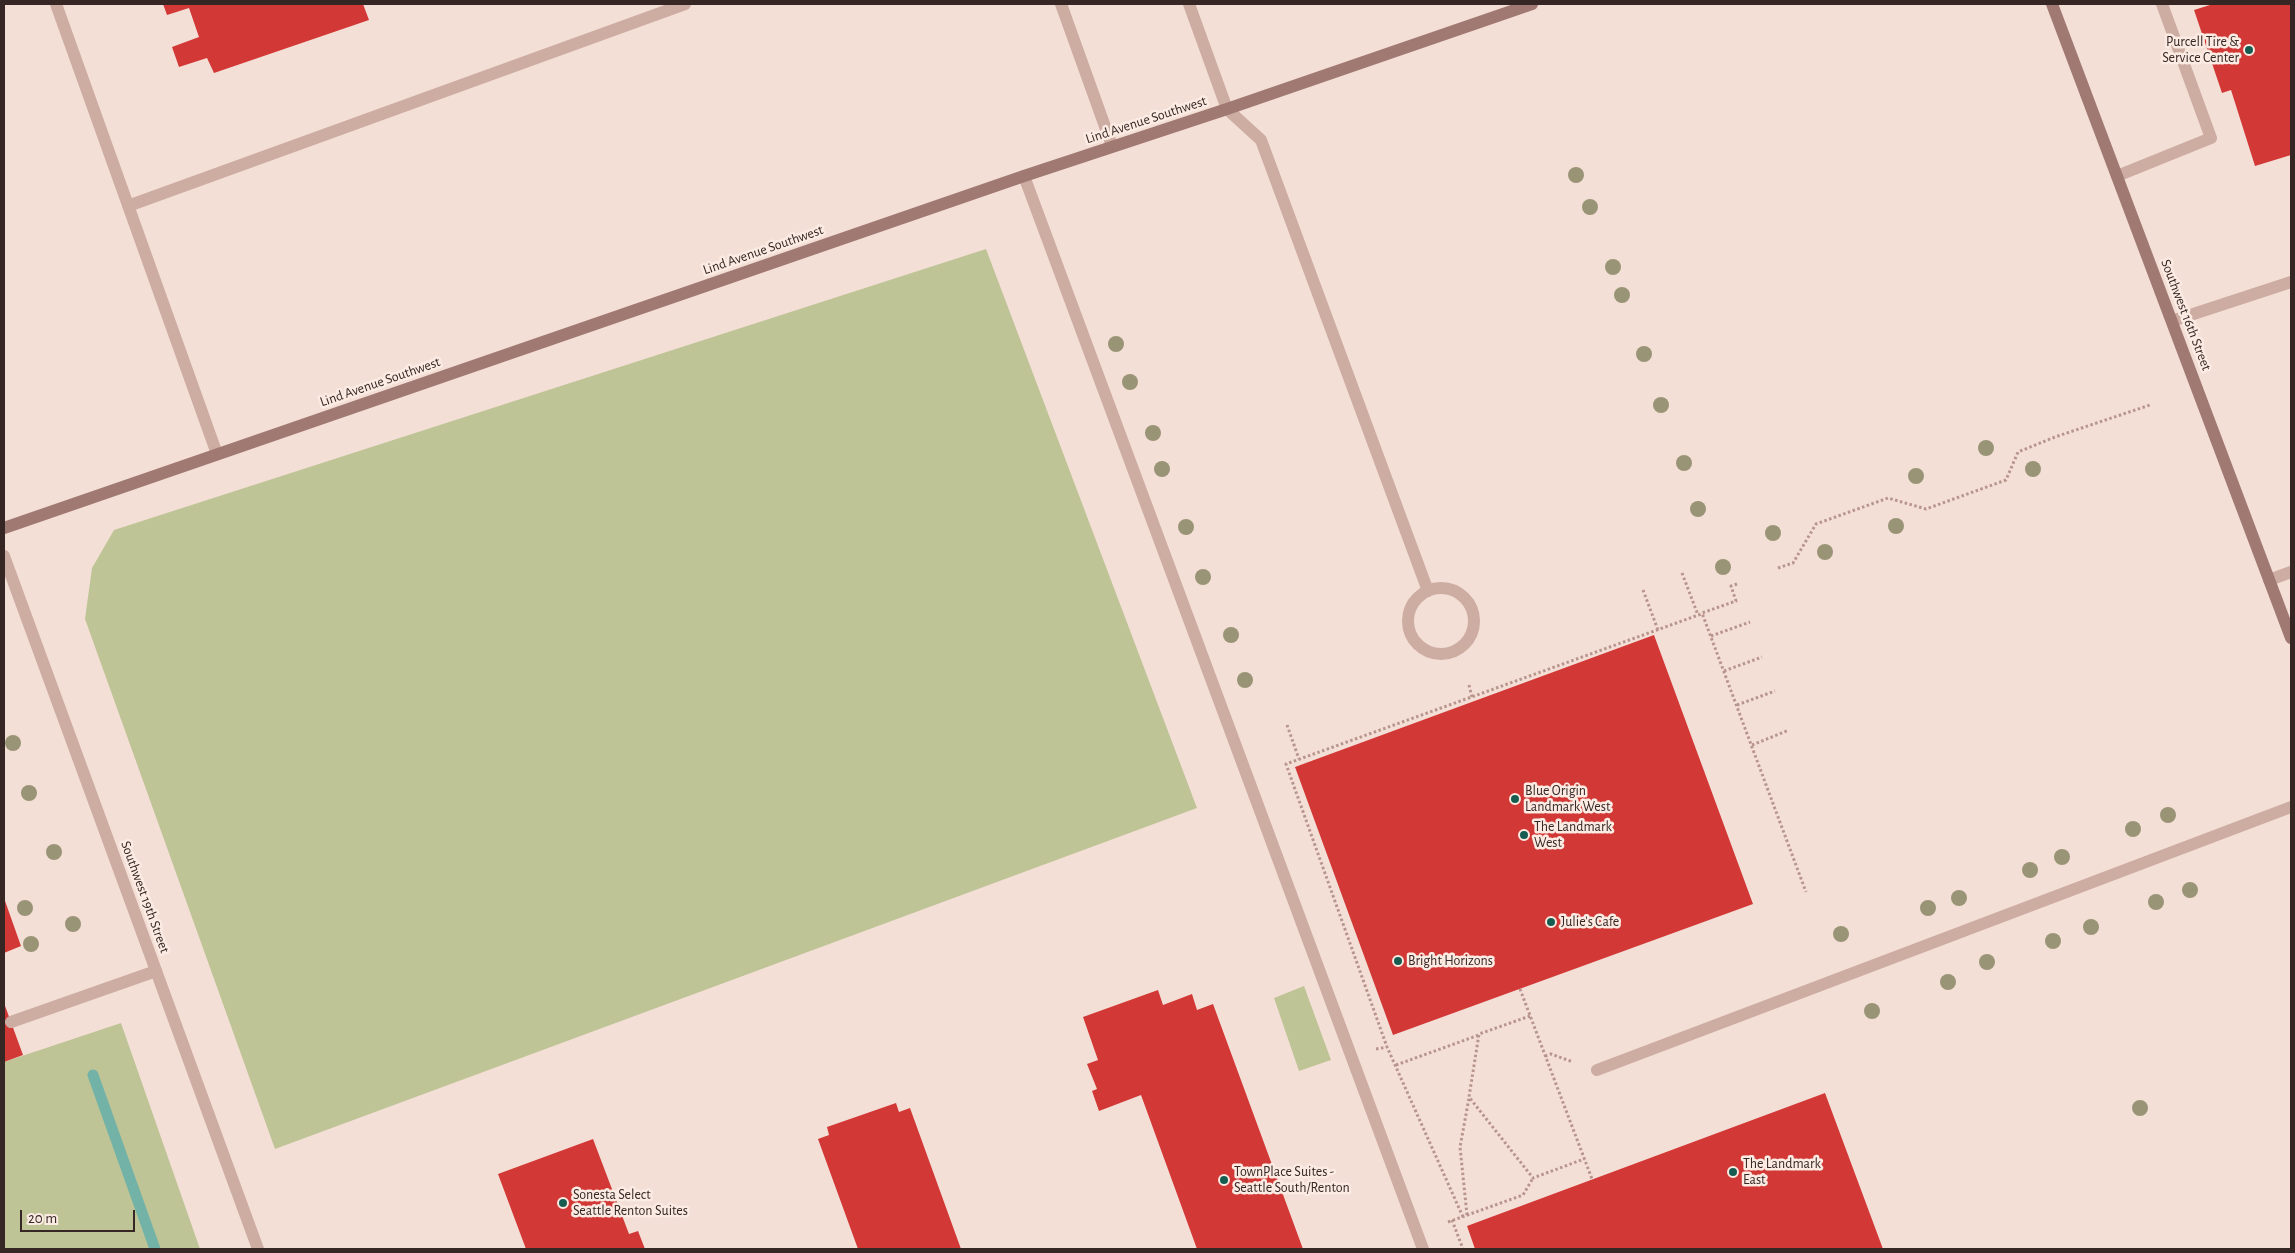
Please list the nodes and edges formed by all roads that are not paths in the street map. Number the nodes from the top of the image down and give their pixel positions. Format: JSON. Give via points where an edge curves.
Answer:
{"nodes":[{"id":1,"x":56,"y":4,"type":"edge"},
{"id":2,"x":685,"y":4,"type":"edge"},
{"id":3,"x":1061,"y":4,"type":"edge"},
{"id":4,"x":1189,"y":4,"type":"edge"},
{"id":5,"x":1532,"y":4,"type":"edge"},
{"id":6,"x":2052,"y":4,"type":"edge"},
{"id":7,"x":2162,"y":4,"type":"edge"},
{"id":8,"x":1227,"y":109,"type":"junction"},
{"id":9,"x":1112,"y":146,"type":"junction"},
{"id":10,"x":1024,"y":176,"type":"junction"},
{"id":11,"x":2117,"y":176,"type":"junction"},
{"id":12,"x":128,"y":206,"type":"junction"},
{"id":13,"x":2291,"y":282,"type":"edge"},
{"id":14,"x":2172,"y":321,"type":"junction"},
{"id":15,"x":217,"y":454,"type":"junction"},
{"id":16,"x":4,"y":528,"type":"edge"},
{"id":17,"x":4,"y":556,"type":"edge"},
{"id":18,"x":2291,"y":572,"type":"edge"},
{"id":19,"x":2269,"y":580,"type":"junction"},
{"id":20,"x":1428,"y":591,"type":"junction"},
{"id":21,"x":2291,"y":638,"type":"edge"},
{"id":22,"x":2291,"y":807,"type":"edge"},
{"id":23,"x":156,"y":971,"type":"junction"},
{"id":24,"x":11,"y":1022,"type":"dead end"},
{"id":25,"x":1597,"y":1070,"type":"dead end"},
{"id":26,"x":258,"y":1249,"type":"edge"},
{"id":27,"x":1423,"y":1249,"type":"edge"}],
"edges":[{"from":1,"to":12,"type":"street"},
{"from":2,"to":12,"type":"street"},
{"from":3,"to":9,"type":"street"},
{"from":4,"to":8,"type":"street"},
{"from":5,"to":8,"type":"main road","name":"Lind Avenue Southwest"},
{"from":6,"to":11,"type":"main road","name":"Southwest 16th Street"},
{"from":7,"to":11,"type":"street","via":[[2211,138]]},
{"from":8,"to":9,"type":"main road","name":"Lind Avenue Southwest"},
{"from":8,"to":20,"type":"street","via":[[1261,140]]},
{"from":9,"to":10,"type":"main road","name":"Lind Avenue Southwest"},
{"from":10,"to":15,"type":"main road","name":"Lind Avenue Southwest"},
{"from":10,"to":27,"type":"street"},
{"from":11,"to":14,"type":"main road","name":"Southwest 16th Street"},
{"from":12,"to":15,"type":"street"},
{"from":13,"to":14,"type":"street"},
{"from":14,"to":19,"type":"main road","name":"Southwest 16th Street"},
{"from":15,"to":16,"type":"main road","name":"Lind Avenue Southwest"},
{"from":17,"to":23,"type":"street","name":"Southwest 19th Street"},
{"from":18,"to":19,"type":"street"},
{"from":19,"to":21,"type":"main road","name":"Southwest 16th Street"},
{"from":20,"to":20,"type":"street","via":[[1419,597],[1410,611],[1412,638],[1430,652],[1441,655],[1452,652],[1469,640],[1474,620],[1472,610],[1459,593],[1439,588]]},
{"from":22,"to":25,"type":"street"},
{"from":23,"to":24,"type":"street"},
{"from":23,"to":26,"type":"street","name":"Southwest 19th Street"}]}
